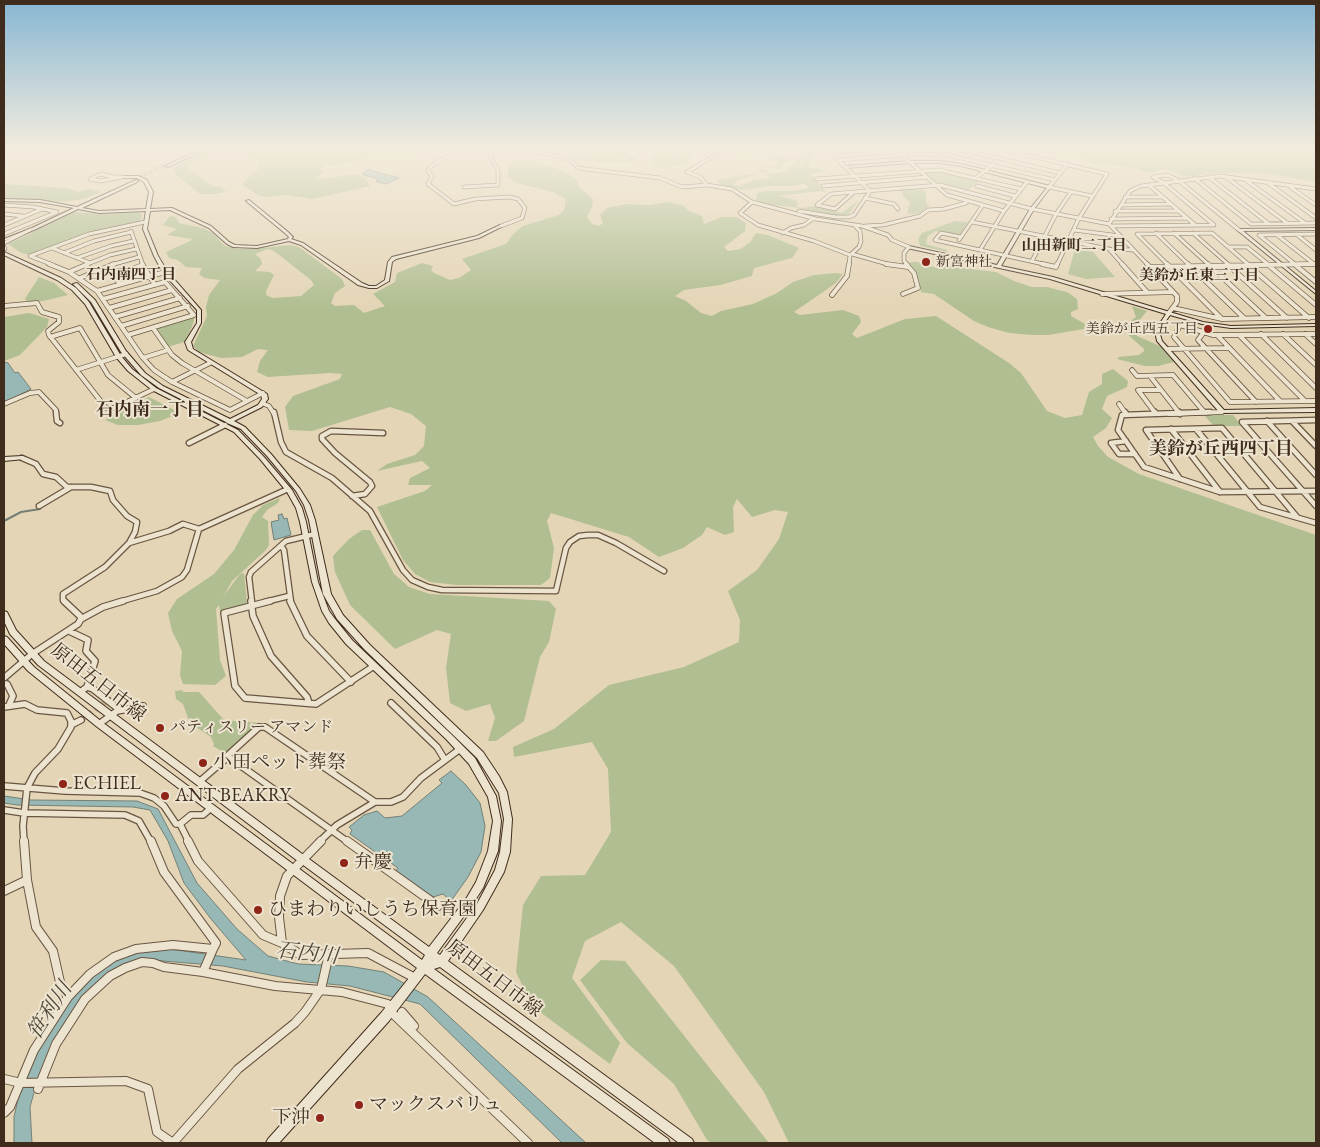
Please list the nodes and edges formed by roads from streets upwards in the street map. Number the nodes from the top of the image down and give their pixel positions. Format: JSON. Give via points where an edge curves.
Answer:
{"nodes":[{"id":1,"x":248,"y":201,"type":"dead end"},
{"id":2,"x":43,"y":202,"type":"edge"},
{"id":3,"x":89,"y":202,"type":"edge"},
{"id":4,"x":149,"y":202,"type":"edge"},
{"id":5,"x":451,"y":202,"type":"edge"},
{"id":6,"x":469,"y":202,"type":"edge"},
{"id":7,"x":520,"y":202,"type":"edge"},
{"id":8,"x":752,"y":202,"type":"joint"},
{"id":9,"x":821,"y":202,"type":"edge"},
{"id":10,"x":843,"y":202,"type":"edge"},
{"id":11,"x":863,"y":202,"type":"edge"},
{"id":12,"x":882,"y":202,"type":"edge"},
{"id":13,"x":970,"y":202,"type":"edge"},
{"id":14,"x":1001,"y":202,"type":"edge"},
{"id":15,"x":1038,"y":202,"type":"edge"},
{"id":16,"x":1065,"y":202,"type":"edge"},
{"id":17,"x":1089,"y":202,"type":"edge"},
{"id":18,"x":1123,"y":202,"type":"edge"},
{"id":19,"x":1168,"y":202,"type":"edge"},
{"id":20,"x":1186,"y":202,"type":"edge"},
{"id":21,"x":1204,"y":202,"type":"edge"},
{"id":22,"x":1223,"y":202,"type":"edge"},
{"id":23,"x":1240,"y":202,"type":"edge"},
{"id":24,"x":1258,"y":202,"type":"edge"},
{"id":25,"x":1275,"y":202,"type":"edge"},
{"id":26,"x":1293,"y":202,"type":"edge"},
{"id":27,"x":1010,"y":204,"type":"junction"},
{"id":28,"x":1170,"y":204,"type":"junction"},
{"id":29,"x":4,"y":205,"type":"edge"},
{"id":30,"x":983,"y":205,"type":"junction"},
{"id":31,"x":1121,"y":205,"type":"junction"},
{"id":32,"x":776,"y":207,"type":"junction"},
{"id":33,"x":42,"y":208,"type":"junction"},
{"id":34,"x":75,"y":208,"type":"junction"},
{"id":35,"x":148,"y":209,"type":"junction"},
{"id":36,"x":898,"y":209,"type":"dead end"},
{"id":37,"x":1032,"y":209,"type":"junction"},
{"id":38,"x":1004,"y":211,"type":"junction"},
{"id":39,"x":1179,"y":211,"type":"junction"},
{"id":40,"x":1116,"y":212,"type":"junction"},
{"id":41,"x":977,"y":213,"type":"junction"},
{"id":42,"x":4,"y":214,"type":"edge"},
{"id":43,"x":1056,"y":214,"type":"junction"},
{"id":44,"x":25,"y":216,"type":"junction"},
{"id":45,"x":814,"y":218,"type":"junction"},
{"id":46,"x":1079,"y":218,"type":"junction"},
{"id":47,"x":1187,"y":218,"type":"junction"},
{"id":48,"x":1316,"y":218,"type":"edge"},
{"id":49,"x":1111,"y":219,"type":"junction"},
{"id":50,"x":145,"y":222,"type":"junction"},
{"id":51,"x":972,"y":222,"type":"junction"},
{"id":52,"x":1316,"y":223,"type":"edge"},
{"id":53,"x":5,"y":224,"type":"edge"},
{"id":54,"x":1269,"y":224,"type":"junction"},
{"id":55,"x":1288,"y":224,"type":"junction"},
{"id":56,"x":1305,"y":224,"type":"junction"},
{"id":57,"x":131,"y":225,"type":"junction"},
{"id":58,"x":855,"y":225,"type":"junction"},
{"id":59,"x":1110,"y":225,"type":"junction"},
{"id":60,"x":1195,"y":225,"type":"junction"},
{"id":61,"x":501,"y":226,"type":"joint"},
{"id":62,"x":862,"y":226,"type":"junction"},
{"id":63,"x":995,"y":227,"type":"junction"},
{"id":64,"x":1316,"y":229,"type":"edge"},
{"id":65,"x":1074,"y":230,"type":"junction"},
{"id":66,"x":1239,"y":230,"type":"junction"},
{"id":67,"x":131,"y":232,"type":"junction"},
{"id":68,"x":1019,"y":232,"type":"junction"},
{"id":69,"x":783,"y":233,"type":"junction"},
{"id":70,"x":1174,"y":233,"type":"junction"},
{"id":71,"x":1193,"y":233,"type":"junction"},
{"id":72,"x":1156,"y":234,"type":"junction"},
{"id":73,"x":1296,"y":234,"type":"junction"},
{"id":74,"x":1277,"y":235,"type":"junction"},
{"id":75,"x":1315,"y":235,"type":"edge"},
{"id":76,"x":1120,"y":236,"type":"junction"},
{"id":77,"x":1044,"y":237,"type":"junction"},
{"id":78,"x":961,"y":238,"type":"junction"},
{"id":79,"x":289,"y":240,"type":"junction"},
{"id":80,"x":133,"y":241,"type":"junction"},
{"id":81,"x":1068,"y":241,"type":"junction"},
{"id":82,"x":4,"y":244,"type":"edge"},
{"id":83,"x":956,"y":245,"type":"junction"},
{"id":84,"x":909,"y":247,"type":"junction"},
{"id":85,"x":1228,"y":247,"type":"junction"},
{"id":86,"x":52,"y":248,"type":"junction"},
{"id":87,"x":136,"y":249,"type":"junction"},
{"id":88,"x":1109,"y":249,"type":"junction"},
{"id":89,"x":980,"y":250,"type":"junction"},
{"id":90,"x":1134,"y":250,"type":"junction"},
{"id":91,"x":1316,"y":250,"type":"edge"},
{"id":92,"x":64,"y":253,"type":"junction"},
{"id":93,"x":851,"y":255,"type":"junction"},
{"id":94,"x":1005,"y":256,"type":"junction"},
{"id":95,"x":139,"y":257,"type":"junction"},
{"id":96,"x":78,"y":258,"type":"junction"},
{"id":97,"x":1032,"y":262,"type":"junction"},
{"id":98,"x":91,"y":263,"type":"junction"},
{"id":99,"x":1282,"y":264,"type":"junction"},
{"id":100,"x":1294,"y":264,"type":"junction"},
{"id":101,"x":1315,"y":264,"type":"edge"},
{"id":102,"x":143,"y":265,"type":"junction"},
{"id":103,"x":1229,"y":265,"type":"junction"},
{"id":104,"x":1249,"y":265,"type":"junction"},
{"id":105,"x":1268,"y":265,"type":"junction"},
{"id":106,"x":1000,"y":266,"type":"junction"},
{"id":107,"x":1170,"y":266,"type":"junction"},
{"id":108,"x":1190,"y":266,"type":"junction"},
{"id":109,"x":1209,"y":266,"type":"junction"},
{"id":110,"x":908,"y":267,"type":"junction"},
{"id":111,"x":1149,"y":267,"type":"junction"},
{"id":112,"x":69,"y":272,"type":"junction"},
{"id":113,"x":165,"y":272,"type":"junction"},
{"id":114,"x":149,"y":276,"type":"junction"},
{"id":115,"x":80,"y":278,"type":"junction"},
{"id":116,"x":1316,"y":282,"type":"edge"},
{"id":117,"x":121,"y":284,"type":"junction"},
{"id":118,"x":155,"y":285,"type":"junction"},
{"id":119,"x":172,"y":290,"type":"junction"},
{"id":120,"x":97,"y":291,"type":"junction"},
{"id":121,"x":1148,"y":292,"type":"junction"},
{"id":122,"x":1173,"y":292,"type":"junction"},
{"id":123,"x":1316,"y":293,"type":"edge"},
{"id":124,"x":903,"y":294,"type":"dead end"},
{"id":125,"x":1102,"y":294,"type":"junction"},
{"id":126,"x":832,"y":295,"type":"dead end"},
{"id":127,"x":180,"y":298,"type":"junction"},
{"id":128,"x":1153,"y":298,"type":"dead end"},
{"id":129,"x":103,"y":299,"type":"junction"},
{"id":130,"x":1316,"y":305,"type":"edge"},
{"id":131,"x":4,"y":306,"type":"edge"},
{"id":132,"x":188,"y":306,"type":"junction"},
{"id":133,"x":109,"y":308,"type":"junction"},
{"id":134,"x":1173,"y":308,"type":"junction"},
{"id":135,"x":1168,"y":314,"type":"junction"},
{"id":136,"x":115,"y":316,"type":"junction"},
{"id":137,"x":1316,"y":317,"type":"edge"},
{"id":138,"x":1244,"y":318,"type":"junction"},
{"id":139,"x":1266,"y":318,"type":"junction"},
{"id":140,"x":1287,"y":318,"type":"junction"},
{"id":141,"x":1309,"y":318,"type":"junction"},
{"id":142,"x":1222,"y":319,"type":"junction"},
{"id":143,"x":1316,"y":325,"type":"edge"},
{"id":144,"x":121,"y":326,"type":"junction"},
{"id":145,"x":153,"y":328,"type":"junction"},
{"id":146,"x":1204,"y":332,"type":"junction"},
{"id":147,"x":1261,"y":334,"type":"junction"},
{"id":148,"x":1283,"y":334,"type":"junction"},
{"id":149,"x":1305,"y":334,"type":"junction"},
{"id":150,"x":1316,"y":334,"type":"edge"},
{"id":151,"x":128,"y":335,"type":"junction"},
{"id":152,"x":1217,"y":335,"type":"junction"},
{"id":153,"x":1239,"y":335,"type":"junction"},
{"id":154,"x":50,"y":337,"type":"junction"},
{"id":155,"x":1316,"y":344,"type":"edge"},
{"id":156,"x":1206,"y":348,"type":"junction"},
{"id":157,"x":1229,"y":348,"type":"junction"},
{"id":158,"x":1167,"y":349,"type":"junction"},
{"id":159,"x":1182,"y":349,"type":"junction"},
{"id":160,"x":168,"y":350,"type":"junction"},
{"id":161,"x":123,"y":356,"type":"junction"},
{"id":162,"x":143,"y":358,"type":"junction"},
{"id":163,"x":100,"y":363,"type":"junction"},
{"id":164,"x":210,"y":363,"type":"junction"},
{"id":165,"x":1316,"y":365,"type":"edge"},
{"id":166,"x":76,"y":370,"type":"junction"},
{"id":167,"x":1132,"y":370,"type":"dead end"},
{"id":168,"x":194,"y":371,"type":"junction"},
{"id":169,"x":1150,"y":376,"type":"junction"},
{"id":170,"x":172,"y":382,"type":"junction"},
{"id":171,"x":1316,"y":388,"type":"edge"},
{"id":172,"x":154,"y":389,"type":"junction"},
{"id":173,"x":1161,"y":390,"type":"junction"},
{"id":174,"x":263,"y":393,"type":"junction"},
{"id":175,"x":136,"y":398,"type":"junction"},
{"id":176,"x":1316,"y":400,"type":"edge"},
{"id":177,"x":247,"y":401,"type":"junction"},
{"id":178,"x":1280,"y":401,"type":"junction"},
{"id":179,"x":1305,"y":401,"type":"junction"},
{"id":180,"x":1256,"y":402,"type":"junction"},
{"id":181,"x":262,"y":403,"type":"junction"},
{"id":182,"x":4,"y":404,"type":"edge"},
{"id":183,"x":1119,"y":404,"type":"dead end"},
{"id":184,"x":1316,"y":410,"type":"edge"},
{"id":185,"x":1222,"y":412,"type":"junction"},
{"id":186,"x":1205,"y":413,"type":"junction"},
{"id":187,"x":1156,"y":414,"type":"junction"},
{"id":188,"x":1180,"y":414,"type":"junction"},
{"id":189,"x":1127,"y":415,"type":"junction"},
{"id":190,"x":1316,"y":420,"type":"edge"},
{"id":191,"x":1267,"y":421,"type":"junction"},
{"id":192,"x":1292,"y":421,"type":"junction"},
{"id":193,"x":60,"y":423,"type":"dead end"},
{"id":194,"x":228,"y":423,"type":"junction"},
{"id":195,"x":1171,"y":429,"type":"junction"},
{"id":196,"x":1196,"y":429,"type":"junction"},
{"id":197,"x":383,"y":433,"type":"dead end"},
{"id":198,"x":1126,"y":441,"type":"junction"},
{"id":199,"x":189,"y":443,"type":"dead end"},
{"id":200,"x":1316,"y":446,"type":"edge"},
{"id":201,"x":1135,"y":454,"type":"junction"},
{"id":202,"x":22,"y":458,"type":"joint"},
{"id":203,"x":4,"y":459,"type":"edge"},
{"id":204,"x":1316,"y":475,"type":"edge"},
{"id":205,"x":1180,"y":479,"type":"junction"},
{"id":206,"x":70,"y":487,"type":"junction"},
{"id":207,"x":288,"y":489,"type":"junction"},
{"id":208,"x":1316,"y":490,"type":"edge"},
{"id":209,"x":1275,"y":491,"type":"junction"},
{"id":210,"x":1303,"y":491,"type":"junction"},
{"id":211,"x":1220,"y":492,"type":"junction"},
{"id":212,"x":1248,"y":492,"type":"junction"},
{"id":213,"x":352,"y":496,"type":"junction"},
{"id":214,"x":39,"y":506,"type":"dead end"},
{"id":215,"x":1316,"y":506,"type":"edge"},
{"id":216,"x":1297,"y":517,"type":"junction"},
{"id":217,"x":1316,"y":523,"type":"edge"},
{"id":218,"x":199,"y":529,"type":"junction"},
{"id":219,"x":315,"y":534,"type":"junction"},
{"id":220,"x":306,"y":536,"type":"junction"},
{"id":221,"x":129,"y":543,"type":"junction"},
{"id":222,"x":281,"y":546,"type":"junction"},
{"id":223,"x":664,"y":571,"type":"dead end"},
{"id":224,"x":289,"y":596,"type":"junction"},
{"id":225,"x":252,"y":606,"type":"junction"},
{"id":226,"x":4,"y":614,"type":"edge"},
{"id":227,"x":81,"y":619,"type":"junction"},
{"id":228,"x":69,"y":631,"type":"junction"},
{"id":229,"x":4,"y":639,"type":"edge"},
{"id":230,"x":32,"y":654,"type":"junction"},
{"id":231,"x":23,"y":662,"type":"junction"},
{"id":232,"x":374,"y":666,"type":"junction"},
{"id":233,"x":4,"y":677,"type":"edge"},
{"id":234,"x":351,"y":682,"type":"junction"},
{"id":235,"x":4,"y":684,"type":"edge"},
{"id":236,"x":83,"y":689,"type":"junction"},
{"id":237,"x":390,"y":703,"type":"dead end"},
{"id":238,"x":309,"y":704,"type":"junction"},
{"id":239,"x":7,"y":706,"type":"edge"},
{"id":240,"x":143,"y":706,"type":"dead end"},
{"id":241,"x":120,"y":710,"type":"junction"},
{"id":242,"x":110,"y":715,"type":"junction"},
{"id":243,"x":81,"y":720,"type":"tunnel mouth"},
{"id":244,"x":71,"y":724,"type":"junction"},
{"id":245,"x":99,"y":724,"type":"junction"},
{"id":246,"x":460,"y":749,"type":"junction"},
{"id":247,"x":228,"y":757,"type":"junction"},
{"id":248,"x":445,"y":760,"type":"junction"},
{"id":249,"x":199,"y":782,"type":"junction"},
{"id":250,"x":4,"y":786,"type":"edge"},
{"id":251,"x":26,"y":790,"type":"junction"},
{"id":252,"x":375,"y":802,"type":"junction"},
{"id":253,"x":212,"y":808,"type":"junction"},
{"id":254,"x":4,"y":810,"type":"edge"},
{"id":255,"x":25,"y":812,"type":"junction"},
{"id":256,"x":180,"y":824,"type":"junction"},
{"id":257,"x":330,"y":830,"type":"junction"},
{"id":258,"x":302,"y":859,"type":"junction"},
{"id":259,"x":292,"y":869,"type":"junction"},
{"id":260,"x":27,"y":880,"type":"junction"},
{"id":261,"x":4,"y":891,"type":"edge"},
{"id":262,"x":438,"y":906,"type":"dead end"},
{"id":263,"x":282,"y":943,"type":"junction"},
{"id":264,"x":213,"y":950,"type":"junction"},
{"id":265,"x":431,"y":953,"type":"junction"},
{"id":266,"x":329,"y":957,"type":"junction"},
{"id":267,"x":442,"y":961,"type":"junction"},
{"id":268,"x":424,"y":968,"type":"junction"},
{"id":269,"x":203,"y":970,"type":"junction"},
{"id":270,"x":414,"y":980,"type":"junction"},
{"id":271,"x":320,"y":990,"type":"junction"},
{"id":272,"x":68,"y":997,"type":"junction"},
{"id":273,"x":395,"y":1010,"type":"junction"},
{"id":274,"x":414,"y":1026,"type":"dead end"},
{"id":275,"x":4,"y":1079,"type":"edge"},
{"id":276,"x":21,"y":1083,"type":"junction"},
{"id":277,"x":38,"y":1085,"type":"junction"},
{"id":278,"x":4,"y":1113,"type":"edge"},
{"id":279,"x":276,"y":1142,"type":"edge"},
{"id":280,"x":528,"y":1143,"type":"edge"},
{"id":281,"x":664,"y":1143,"type":"edge"},
{"id":282,"x":688,"y":1143,"type":"edge"}],
"edges":[{"from":1,"to":79,"type":"street","via":[[291,236]]},
{"from":2,"to":34,"type":"street"},
{"from":3,"to":34,"type":"street"},
{"from":4,"to":35,"type":"street"},
{"from":5,"to":6,"type":"street"},
{"from":7,"to":61,"type":"street","via":[[525,208],[522,218]]},
{"from":8,"to":32,"type":"street"},
{"from":8,"to":69,"type":"street","via":[[740,212],[758,225]]},
{"from":9,"to":10,"type":"street","via":[[817,205],[835,209]]},
{"from":11,"to":32,"type":"street","via":[[854,215],[843,218]]},
{"from":12,"to":36,"type":"street","via":[[894,204]]},
{"from":13,"to":30,"type":"street"},
{"from":14,"to":27,"type":"street"},
{"from":15,"to":37,"type":"street"},
{"from":16,"to":43,"type":"street"},
{"from":17,"to":46,"type":"street"},
{"from":18,"to":31,"type":"street"},
{"from":19,"to":28,"type":"street"},
{"from":20,"to":60,"type":"street","via":[[1214,225]]},
{"from":21,"to":66,"type":"street"},
{"from":22,"to":54,"type":"street","via":[[1251,224]]},
{"from":23,"to":54,"type":"street"},
{"from":24,"to":55,"type":"street"},
{"from":25,"to":56,"type":"street"},
{"from":26,"to":48,"type":"street"},
{"from":27,"to":37,"type":"street"},
{"from":27,"to":38,"type":"street"},
{"from":28,"to":31,"type":"street"},
{"from":28,"to":39,"type":"street"},
{"from":29,"to":33,"type":"street"},
{"from":30,"to":38,"type":"street"},
{"from":30,"to":41,"type":"street"},
{"from":31,"to":40,"type":"street"},
{"from":32,"to":45,"type":"street"},
{"from":33,"to":44,"type":"street"},
{"from":33,"to":82,"type":"street","via":[[57,212]]},
{"from":34,"to":35,"type":"street","via":[[106,212]]},
{"from":34,"to":82,"type":"street"},
{"from":34,"to":82,"type":"street"},
{"from":35,"to":50,"type":"street"},
{"from":35,"to":79,"type":"street","via":[[173,210],[210,227],[234,246],[257,247]]},
{"from":37,"to":43,"type":"street"},
{"from":37,"to":68,"type":"street"},
{"from":38,"to":63,"type":"street"},
{"from":39,"to":40,"type":"street"},
{"from":39,"to":47,"type":"street"},
{"from":40,"to":49,"type":"street"},
{"from":41,"to":51,"type":"street"},
{"from":41,"to":62,"type":"street","via":[[974,212],[976,206],[964,203],[928,210],[920,216],[883,225]]},
{"from":42,"to":44,"type":"street"},
{"from":43,"to":46,"type":"street"},
{"from":43,"to":77,"type":"street"},
{"from":44,"to":53,"type":"street"},
{"from":45,"to":58,"type":"street"},
{"from":45,"to":69,"type":"street"},
{"from":46,"to":59,"type":"street"},
{"from":46,"to":65,"type":"street"},
{"from":47,"to":49,"type":"street"},
{"from":47,"to":60,"type":"street"},
{"from":49,"to":59,"type":"street"},
{"from":50,"to":57,"type":"street"},
{"from":50,"to":113,"type":"street","via":[[153,249]]},
{"from":51,"to":63,"type":"street"},
{"from":51,"to":78,"type":"street"},
{"from":52,"to":56,"type":"street"},
{"from":54,"to":55,"type":"street"},
{"from":55,"to":56,"type":"street"},
{"from":57,"to":67,"type":"street"},
{"from":57,"to":86,"type":"street","via":[[95,232]]},
{"from":58,"to":62,"type":"street"},
{"from":58,"to":93,"type":"street","via":[[862,238]]},
{"from":59,"to":60,"type":"street"},
{"from":59,"to":76,"type":"street"},
{"from":61,"to":79,"type":"street","via":[[478,237],[394,258],[390,262],[387,281],[374,287],[360,284],[305,245]]},
{"from":62,"to":84,"type":"street"},
{"from":63,"to":68,"type":"street"},
{"from":63,"to":89,"type":"street"},
{"from":64,"to":66,"type":"street"},
{"from":65,"to":76,"type":"street"},
{"from":65,"to":81,"type":"street"},
{"from":66,"to":99,"type":"street"},
{"from":67,"to":80,"type":"street"},
{"from":67,"to":92,"type":"street"},
{"from":68,"to":77,"type":"street"},
{"from":68,"to":94,"type":"street"},
{"from":69,"to":93,"type":"street"},
{"from":70,"to":71,"type":"street"},
{"from":70,"to":72,"type":"street"},
{"from":70,"to":109,"type":"street"},
{"from":71,"to":85,"type":"street","via":[[1212,233]]},
{"from":71,"to":103,"type":"street"},
{"from":72,"to":107,"type":"street","via":[[1138,234]]},
{"from":72,"to":108,"type":"street"},
{"from":73,"to":74,"type":"street"},
{"from":73,"to":75,"type":"street"},
{"from":73,"to":91,"type":"street"},
{"from":74,"to":100,"type":"street","via":[[1259,235]]},
{"from":74,"to":101,"type":"street"},
{"from":76,"to":90,"type":"street"},
{"from":77,"to":81,"type":"street"},
{"from":77,"to":97,"type":"street"},
{"from":78,"to":83,"type":"street"},
{"from":78,"to":83,"type":"street","via":[[941,233],[935,240]]},
{"from":80,"to":87,"type":"street"},
{"from":80,"to":96,"type":"street"},
{"from":81,"to":88,"type":"street"},
{"from":81,"to":97,"type":"street","via":[[1056,267]]},
{"from":82,"to":161,"type":"street","via":[[78,292]]},
{"from":83,"to":89,"type":"street"},
{"from":84,"to":106,"type":"street"},
{"from":84,"to":110,"type":"street","via":[[904,253]]},
{"from":85,"to":104,"type":"street"},
{"from":85,"to":105,"type":"street","via":[[1247,247]]},
{"from":86,"to":92,"type":"street"},
{"from":86,"to":112,"type":"street","via":[[30,256]]},
{"from":87,"to":95,"type":"street"},
{"from":87,"to":98,"type":"street"},
{"from":88,"to":90,"type":"street"},
{"from":88,"to":121,"type":"street"},
{"from":89,"to":94,"type":"street"},
{"from":90,"to":111,"type":"street"},
{"from":92,"to":96,"type":"street"},
{"from":93,"to":110,"type":"street","via":[[889,266]]},
{"from":93,"to":126,"type":"street","via":[[848,276]]},
{"from":94,"to":97,"type":"street"},
{"from":94,"to":106,"type":"street"},
{"from":95,"to":102,"type":"street"},
{"from":95,"to":115,"type":"street"},
{"from":96,"to":98,"type":"street"},
{"from":98,"to":112,"type":"street"},
{"from":99,"to":100,"type":"street"},
{"from":99,"to":105,"type":"street"},
{"from":99,"to":123,"type":"street"},
{"from":100,"to":101,"type":"street"},
{"from":100,"to":116,"type":"street"},
{"from":102,"to":114,"type":"street"},
{"from":102,"to":117,"type":"street","via":[[112,276]]},
{"from":103,"to":104,"type":"street"},
{"from":103,"to":109,"type":"street"},
{"from":103,"to":140,"type":"street"},
{"from":104,"to":105,"type":"street"},
{"from":104,"to":141,"type":"street"},
{"from":105,"to":130,"type":"street"},
{"from":106,"to":125,"type":"street"},
{"from":107,"to":108,"type":"street"},
{"from":107,"to":111,"type":"street"},
{"from":107,"to":142,"type":"street"},
{"from":108,"to":109,"type":"street"},
{"from":108,"to":138,"type":"street"},
{"from":109,"to":139,"type":"street"},
{"from":110,"to":124,"type":"street","via":[[914,273],[918,288]]},
{"from":111,"to":122,"type":"street"},
{"from":112,"to":115,"type":"street"},
{"from":113,"to":114,"type":"street"},
{"from":113,"to":164,"type":"street","via":[[199,310],[199,322],[188,345],[193,353]]},
{"from":114,"to":117,"type":"street"},
{"from":114,"to":118,"type":"street"},
{"from":115,"to":120,"type":"street"},
{"from":117,"to":120,"type":"street"},
{"from":118,"to":119,"type":"street","via":[[165,282]]},
{"from":118,"to":129,"type":"street"},
{"from":119,"to":127,"type":"street"},
{"from":119,"to":133,"type":"street"},
{"from":120,"to":129,"type":"street"},
{"from":121,"to":122,"type":"street"},
{"from":121,"to":125,"type":"street"},
{"from":121,"to":128,"type":"street"},
{"from":122,"to":134,"type":"street","via":[[1178,299]]},
{"from":125,"to":135,"type":"street"},
{"from":127,"to":132,"type":"street"},
{"from":127,"to":136,"type":"street"},
{"from":129,"to":133,"type":"street"},
{"from":131,"to":154,"type":"street","via":[[37,303],[42,312],[58,316],[59,322],[48,331]]},
{"from":132,"to":144,"type":"street"},
{"from":132,"to":145,"type":"street","via":[[194,315]]},
{"from":133,"to":136,"type":"street"},
{"from":134,"to":135,"type":"street"},
{"from":134,"to":142,"type":"street"},
{"from":135,"to":143,"type":"street","via":[[1202,324],[1224,326]]},
{"from":135,"to":158,"type":"street","via":[[1157,331]]},
{"from":136,"to":144,"type":"street"},
{"from":137,"to":141,"type":"street"},
{"from":138,"to":139,"type":"street"},
{"from":138,"to":142,"type":"street"},
{"from":139,"to":140,"type":"street"},
{"from":140,"to":141,"type":"street"},
{"from":144,"to":151,"type":"street"},
{"from":145,"to":151,"type":"street"},
{"from":145,"to":160,"type":"street"},
{"from":146,"to":152,"type":"street"},
{"from":146,"to":156,"type":"street","via":[[1198,340]]},
{"from":146,"to":159,"type":"street","via":[[1180,325],[1174,337]]},
{"from":147,"to":148,"type":"street"},
{"from":147,"to":153,"type":"street"},
{"from":147,"to":171,"type":"street"},
{"from":148,"to":149,"type":"street"},
{"from":148,"to":165,"type":"street"},
{"from":149,"to":150,"type":"street"},
{"from":149,"to":155,"type":"street"},
{"from":151,"to":162,"type":"street"},
{"from":152,"to":153,"type":"street"},
{"from":152,"to":157,"type":"street"},
{"from":153,"to":179,"type":"street"},
{"from":154,"to":163,"type":"street","via":[[80,328]]},
{"from":154,"to":166,"type":"street"},
{"from":156,"to":157,"type":"street"},
{"from":156,"to":159,"type":"street"},
{"from":156,"to":180,"type":"street"},
{"from":157,"to":178,"type":"street"},
{"from":158,"to":159,"type":"street"},
{"from":158,"to":185,"type":"street"},
{"from":159,"to":180,"type":"street","via":[[1230,402]]},
{"from":160,"to":162,"type":"street"},
{"from":160,"to":168,"type":"street"},
{"from":161,"to":163,"type":"street"},
{"from":161,"to":172,"type":"street","via":[[130,370]]},
{"from":161,"to":194,"type":"street","via":[[155,384]]},
{"from":162,"to":170,"type":"street"},
{"from":163,"to":166,"type":"street"},
{"from":163,"to":175,"type":"street","via":[[119,386]]},
{"from":164,"to":168,"type":"street"},
{"from":164,"to":174,"type":"street"},
{"from":166,"to":175,"type":"street","via":[[108,409]]},
{"from":167,"to":169,"type":"street","via":[[1137,376]]},
{"from":168,"to":170,"type":"street"},
{"from":168,"to":177,"type":"street"},
{"from":169,"to":173,"type":"street"},
{"from":169,"to":186,"type":"street","via":[[1173,375]]},
{"from":170,"to":177,"type":"street","via":[[230,410]]},
{"from":172,"to":175,"type":"street"},
{"from":172,"to":194,"type":"street"},
{"from":173,"to":187,"type":"street","via":[[1138,390]]},
{"from":173,"to":188,"type":"street"},
{"from":174,"to":177,"type":"street"},
{"from":174,"to":181,"type":"street"},
{"from":176,"to":179,"type":"street"},
{"from":178,"to":179,"type":"street"},
{"from":178,"to":180,"type":"street"},
{"from":181,"to":194,"type":"street"},
{"from":181,"to":213,"type":"street","via":[[273,410],[286,452],[332,478]]},
{"from":182,"to":193,"type":"street","via":[[39,392],[56,410],[56,421]]},
{"from":183,"to":189,"type":"street"},
{"from":184,"to":185,"type":"street"},
{"from":185,"to":186,"type":"street"},
{"from":186,"to":188,"type":"street"},
{"from":187,"to":188,"type":"street"},
{"from":187,"to":189,"type":"street"},
{"from":189,"to":198,"type":"street","via":[[1122,415],[1118,430]]},
{"from":190,"to":192,"type":"street"},
{"from":191,"to":192,"type":"street"},
{"from":191,"to":204,"type":"street"},
{"from":191,"to":210,"type":"street","via":[[1242,422]]},
{"from":192,"to":200,"type":"street"},
{"from":194,"to":199,"type":"street"},
{"from":194,"to":207,"type":"street"},
{"from":194,"to":219,"type":"street","via":[[252,437],[298,490],[307,505]]},
{"from":195,"to":196,"type":"street"},
{"from":195,"to":205,"type":"street","via":[[1146,430]]},
{"from":195,"to":211,"type":"street"},
{"from":196,"to":209,"type":"street","via":[[1222,428]]},
{"from":196,"to":212,"type":"street"},
{"from":197,"to":213,"type":"street","via":[[331,431],[322,436],[335,453],[372,486],[365,494]]},
{"from":198,"to":201,"type":"street"},
{"from":198,"to":201,"type":"street","via":[[1111,443],[1119,454]]},
{"from":201,"to":205,"type":"street","via":[[1144,467]]},
{"from":202,"to":203,"type":"street"},
{"from":202,"to":206,"type":"street","via":[[36,464],[43,474],[56,477]]},
{"from":205,"to":211,"type":"street"},
{"from":206,"to":214,"type":"street"},
{"from":206,"to":221,"type":"street","via":[[110,491],[113,500],[137,522]]},
{"from":207,"to":218,"type":"street"},
{"from":207,"to":220,"type":"street","via":[[299,508]]},
{"from":208,"to":210,"type":"street"},
{"from":209,"to":210,"type":"street"},
{"from":209,"to":212,"type":"street"},
{"from":209,"to":216,"type":"street"},
{"from":210,"to":215,"type":"street"},
{"from":211,"to":212,"type":"street"},
{"from":212,"to":216,"type":"street","via":[[1260,507]]},
{"from":213,"to":223,"type":"street","via":[[370,511],[412,580],[442,590],[556,591],[566,548],[579,536],[588,535],[616,543]]},
{"from":216,"to":217,"type":"street"},
{"from":218,"to":221,"type":"street","via":[[183,524]]},
{"from":218,"to":227,"type":"street","via":[[182,577],[157,591],[103,608]]},
{"from":219,"to":220,"type":"street"},
{"from":219,"to":267,"type":"street","via":[[327,594],[340,617],[366,648],[480,756],[503,792],[508,827],[499,872],[480,907]]},
{"from":220,"to":222,"type":"street"},
{"from":220,"to":232,"type":"street","via":[[315,582],[326,611],[349,642]]},
{"from":221,"to":227,"type":"street","via":[[105,567],[63,594],[63,600]]},
{"from":222,"to":224,"type":"street"},
{"from":222,"to":225,"type":"street","via":[[249,575]]},
{"from":224,"to":225,"type":"street"},
{"from":224,"to":234,"type":"street","via":[[308,638]]},
{"from":225,"to":238,"type":"street","via":[[253,616],[272,657],[307,697]]},
{"from":225,"to":238,"type":"street","via":[[224,613],[235,688],[248,700]]},
{"from":226,"to":230,"type":"street","name":"原田五日市線","via":[[13,632]]},
{"from":227,"to":228,"type":"street"},
{"from":228,"to":230,"type":"street"},
{"from":228,"to":236,"type":"street","via":[[88,640],[86,650],[95,661]]},
{"from":229,"to":231,"type":"street","name":"原田五日市線"},
{"from":230,"to":231,"type":"street"},
{"from":230,"to":236,"type":"street","name":"原田五日市線"},
{"from":231,"to":233,"type":"street"},
{"from":231,"to":245,"type":"street","name":"原田五日市線"},
{"from":232,"to":234,"type":"street"},
{"from":232,"to":246,"type":"street"},
{"from":234,"to":238,"type":"street","via":[[319,703]]},
{"from":235,"to":239,"type":"street","via":[[13,696]]},
{"from":236,"to":241,"type":"street"},
{"from":236,"to":242,"type":"street","name":"原田五日市線"},
{"from":237,"to":248,"type":"street","via":[[437,747]]},
{"from":239,"to":244,"type":"street","via":[[25,704],[37,710],[67,712]]},
{"from":240,"to":241,"type":"street"},
{"from":241,"to":242,"type":"street"},
{"from":242,"to":245,"type":"street"},
{"from":242,"to":249,"type":"street","name":"原田五日市線"},
{"from":243,"to":244,"type":"street"},
{"from":244,"to":251,"type":"street","via":[[58,748],[35,773]]},
{"from":245,"to":253,"type":"street","name":"原田五日市線"},
{"from":246,"to":248,"type":"street"},
{"from":246,"to":265,"type":"street","via":[[472,761],[492,796],[496,836],[494,851],[480,885]]},
{"from":247,"to":249,"type":"street"},
{"from":247,"to":252,"type":"street","via":[[259,726],[265,727]]},
{"from":247,"to":257,"type":"street"},
{"from":248,"to":252,"type":"street","via":[[403,797],[391,802]]},
{"from":249,"to":258,"type":"street","name":"原田五日市線"},
{"from":250,"to":251,"type":"street"},
{"from":251,"to":255,"type":"street"},
{"from":251,"to":256,"type":"street","via":[[140,793],[154,798],[176,824]]},
{"from":252,"to":257,"type":"street"},
{"from":253,"to":256,"type":"street","via":[[203,815],[191,815]]},
{"from":253,"to":259,"type":"street","name":"原田五日市線"},
{"from":254,"to":255,"type":"street"},
{"from":255,"to":260,"type":"street"},
{"from":255,"to":264,"type":"street","via":[[117,814],[139,821],[169,880],[216,943]]},
{"from":256,"to":263,"type":"street","via":[[198,861],[263,935]]},
{"from":257,"to":258,"type":"street"},
{"from":257,"to":262,"type":"street"},
{"from":258,"to":259,"type":"street"},
{"from":258,"to":265,"type":"street","name":"原田五日市線"},
{"from":259,"to":263,"type":"street","via":[[280,896]]},
{"from":259,"to":268,"type":"street","name":"原田五日市線"},
{"from":260,"to":261,"type":"street"},
{"from":260,"to":272,"type":"street","via":[[36,928],[53,951],[60,982]]},
{"from":263,"to":266,"type":"street","via":[[301,955]]},
{"from":264,"to":269,"type":"street"},
{"from":264,"to":272,"type":"street","via":[[172,945],[136,948],[101,966]]},
{"from":265,"to":267,"type":"street","name":"原田五日市線"},
{"from":265,"to":268,"type":"street"},
{"from":266,"to":270,"type":"street","via":[[368,953]]},
{"from":266,"to":271,"type":"street"},
{"from":267,"to":268,"type":"street"},
{"from":267,"to":282,"type":"street","name":"原田五日市線"},
{"from":268,"to":270,"type":"street"},
{"from":268,"to":281,"type":"street","name":"原田五日市線"},
{"from":269,"to":271,"type":"street","via":[[275,986]]},
{"from":269,"to":277,"type":"street","via":[[164,968],[142,962],[110,976],[85,999],[56,1044]]},
{"from":270,"to":273,"type":"street"},
{"from":271,"to":273,"type":"street","via":[[364,996],[388,1004]]},
{"from":271,"to":277,"type":"street","via":[[295,1023],[238,1069],[173,1143],[157,1132],[148,1089],[126,1081]]},
{"from":272,"to":276,"type":"street","via":[[34,1050]]},
{"from":273,"to":274,"type":"street"},
{"from":273,"to":279,"type":"street"},
{"from":273,"to":280,"type":"street"},
{"from":275,"to":276,"type":"street"},
{"from":276,"to":277,"type":"street"},
{"from":276,"to":278,"type":"street"}]}
